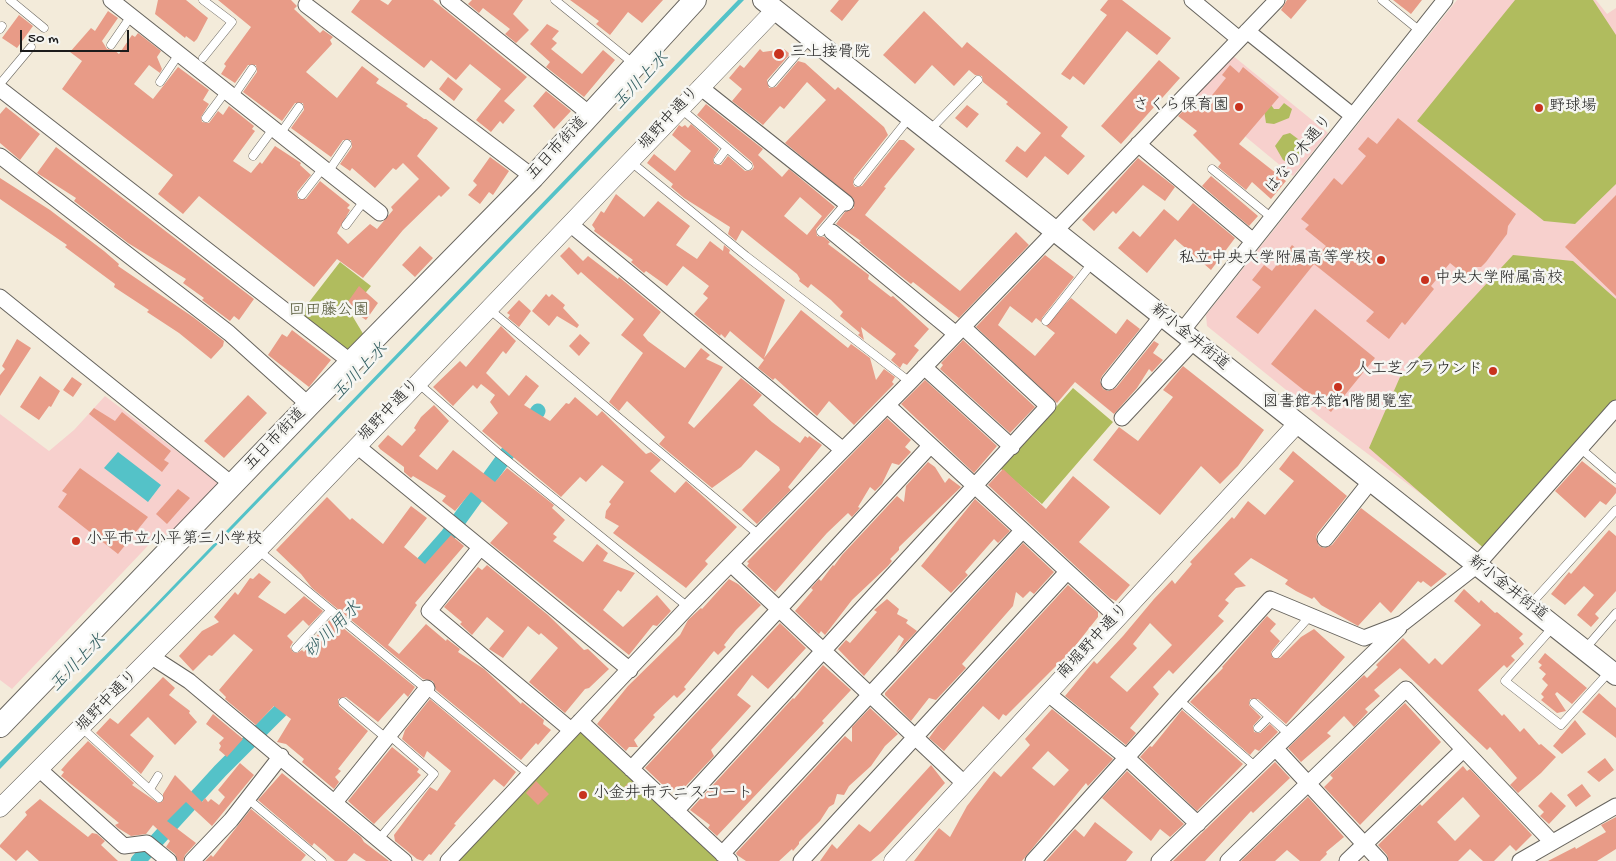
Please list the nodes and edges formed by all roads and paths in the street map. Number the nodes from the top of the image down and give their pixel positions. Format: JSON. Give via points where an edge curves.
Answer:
{"nodes":[{"id":1,"x":10,"y":0,"type":"edge"},
{"id":2,"x":111,"y":0,"type":"edge"},
{"id":3,"x":203,"y":0,"type":"edge"},
{"id":4,"x":555,"y":0,"type":"edge"},
{"id":5,"x":695,"y":0,"type":"edge"},
{"id":6,"x":1192,"y":0,"type":"edge"},
{"id":7,"x":1277,"y":0,"type":"edge"},
{"id":8,"x":1382,"y":0,"type":"edge"},
{"id":9,"x":1445,"y":0,"type":"edge"},
{"id":10,"x":455,"y":2,"type":"edge"},
{"id":11,"x":775,"y":3,"type":"edge"},
{"id":12,"x":306,"y":5,"type":"dead end"},
{"id":13,"x":132,"y":16,"type":"junction"},
{"id":14,"x":44,"y":28,"type":"dead end"},
{"id":15,"x":1420,"y":31,"type":"junction"},
{"id":16,"x":1243,"y":35,"type":"junction"},
{"id":17,"x":812,"y":37,"type":"junction"},
{"id":18,"x":111,"y":44,"type":"dead end"},
{"id":19,"x":30,"y":47,"type":"dead end"},
{"id":20,"x":180,"y":54,"type":"junction"},
{"id":21,"x":203,"y":58,"type":"dead end"},
{"id":22,"x":636,"y":65,"type":"junction"},
{"id":23,"x":252,"y":70,"type":"dead end"},
{"id":24,"x":978,"y":80,"type":"dead end"},
{"id":25,"x":160,"y":82,"type":"dead end"},
{"id":26,"x":772,"y":83,"type":"dead end"},
{"id":27,"x":0,"y":84,"type":"edge"},
{"id":28,"x":700,"y":87,"type":"junction"},
{"id":29,"x":0,"y":89,"type":"edge"},
{"id":30,"x":230,"y":94,"type":"junction"},
{"id":31,"x":299,"y":107,"type":"dead end"},
{"id":32,"x":680,"y":108,"type":"junction"},
{"id":33,"x":591,"y":115,"type":"junction"},
{"id":34,"x":1353,"y":116,"type":"junction"},
{"id":35,"x":910,"y":117,"type":"junction"},
{"id":36,"x":206,"y":118,"type":"dead end"},
{"id":37,"x":276,"y":131,"type":"junction"},
{"id":38,"x":929,"y":132,"type":"junction"},
{"id":39,"x":348,"y":144,"type":"dead end"},
{"id":40,"x":1138,"y":144,"type":"junction"},
{"id":41,"x":726,"y":148,"type":"junction"},
{"id":42,"x":0,"y":156,"type":"edge"},
{"id":43,"x":252,"y":156,"type":"dead end"},
{"id":44,"x":718,"y":160,"type":"dead end"},
{"id":45,"x":630,"y":161,"type":"junction"},
{"id":46,"x":748,"y":166,"type":"dead end"},
{"id":47,"x":325,"y":170,"type":"junction"},
{"id":48,"x":1212,"y":170,"type":"dead end"},
{"id":49,"x":533,"y":177,"type":"junction"},
{"id":50,"x":858,"y":182,"type":"dead end"},
{"id":51,"x":302,"y":195,"type":"dead end"},
{"id":52,"x":364,"y":201,"type":"junction"},
{"id":53,"x":846,"y":203,"type":"joint"},
{"id":54,"x":380,"y":213,"type":"dead end"},
{"id":55,"x":1272,"y":218,"type":"junction"},
{"id":56,"x":570,"y":224,"type":"junction"},
{"id":57,"x":346,"y":225,"type":"dead end"},
{"id":58,"x":1055,"y":231,"type":"junction"},
{"id":59,"x":827,"y":232,"type":"joint"},
{"id":60,"x":1253,"y":242,"type":"junction"},
{"id":61,"x":1093,"y":261,"type":"junction"},
{"id":62,"x":0,"y":297,"type":"edge"},
{"id":63,"x":489,"y":309,"type":"junction"},
{"id":64,"x":1162,"y":316,"type":"junction"},
{"id":65,"x":1046,"y":322,"type":"dead end"},
{"id":66,"x":959,"y":330,"type":"junction"},
{"id":67,"x":1188,"y":336,"type":"junction"},
{"id":68,"x":351,"y":362,"type":"junction"},
{"id":69,"x":924,"y":367,"type":"junction"},
{"id":70,"x":910,"y":382,"type":"junction"},
{"id":71,"x":1109,"y":382,"type":"dead end"},
{"id":72,"x":418,"y":383,"type":"junction"},
{"id":73,"x":309,"y":405,"type":"junction"},
{"id":74,"x":887,"y":406,"type":"junction"},
{"id":75,"x":1616,"y":408,"type":"edge"},
{"id":76,"x":1122,"y":418,"type":"dead end"},
{"id":77,"x":1297,"y":424,"type":"junction"},
{"id":78,"x":356,"y":446,"type":"junction"},
{"id":79,"x":930,"y":446,"type":"junction"},
{"id":80,"x":1012,"y":447,"type":"junction"},
{"id":81,"x":1580,"y":448,"type":"junction"},
{"id":82,"x":843,"y":450,"type":"junction"},
{"id":83,"x":1616,"y":479,"type":"edge"},
{"id":84,"x":1370,"y":482,"type":"junction"},
{"id":85,"x":233,"y":485,"type":"junction"},
{"id":86,"x":976,"y":488,"type":"junction"},
{"id":87,"x":1616,"y":510,"type":"edge"},
{"id":88,"x":1022,"y":531,"type":"junction"},
{"id":89,"x":759,"y":535,"type":"junction"},
{"id":90,"x":1324,"y":539,"type":"dead end"},
{"id":91,"x":479,"y":549,"type":"junction"},
{"id":92,"x":258,"y":550,"type":"junction"},
{"id":93,"x":731,"y":564,"type":"junction"},
{"id":94,"x":1476,"y":566,"type":"junction"},
{"id":95,"x":1067,"y":572,"type":"junction"},
{"id":96,"x":1529,"y":606,"type":"junction"},
{"id":97,"x":688,"y":607,"type":"junction"},
{"id":98,"x":779,"y":609,"type":"junction"},
{"id":99,"x":330,"y":611,"type":"junction"},
{"id":100,"x":1616,"y":613,"type":"edge"},
{"id":101,"x":1117,"y":617,"type":"junction"},
{"id":102,"x":1309,"y":617,"type":"junction"},
{"id":103,"x":1403,"y":623,"type":"junction"},
{"id":104,"x":1554,"y":626,"type":"junction"},
{"id":105,"x":296,"y":648,"type":"dead end"},
{"id":106,"x":1584,"y":650,"type":"junction"},
{"id":107,"x":824,"y":652,"type":"junction"},
{"id":108,"x":1276,"y":654,"type":"dead end"},
{"id":109,"x":152,"y":657,"type":"junction"},
{"id":110,"x":630,"y":670,"type":"junction"},
{"id":111,"x":1613,"y":673,"type":"edge"},
{"id":112,"x":426,"y":688,"type":"junction"},
{"id":113,"x":1047,"y":694,"type":"junction"},
{"id":114,"x":870,"y":695,"type":"junction"},
{"id":115,"x":343,"y":702,"type":"dead end"},
{"id":116,"x":1254,"y":703,"type":"dead end"},
{"id":117,"x":1186,"y":706,"type":"dead end"},
{"id":118,"x":1268,"y":717,"type":"junction"},
{"id":119,"x":0,"y":726,"type":"edge"},
{"id":120,"x":576,"y":726,"type":"junction"},
{"id":121,"x":82,"y":728,"type":"junction"},
{"id":122,"x":1258,"y":728,"type":"dead end"},
{"id":123,"x":1290,"y":735,"type":"junction"},
{"id":124,"x":388,"y":736,"type":"junction"},
{"id":125,"x":915,"y":737,"type":"junction"},
{"id":126,"x":1276,"y":749,"type":"junction"},
{"id":127,"x":1463,"y":750,"type":"junction"},
{"id":128,"x":281,"y":756,"type":"junction"},
{"id":129,"x":1126,"y":757,"type":"junction"},
{"id":130,"x":1257,"y":768,"type":"junction"},
{"id":131,"x":631,"y":769,"type":"junction"},
{"id":132,"x":40,"y":770,"type":"junction"},
{"id":133,"x":530,"y":775,"type":"junction"},
{"id":134,"x":158,"y":776,"type":"dead end"},
{"id":135,"x":1308,"y":783,"type":"junction"},
{"id":136,"x":965,"y":784,"type":"junction"},
{"id":137,"x":150,"y":789,"type":"junction"},
{"id":138,"x":159,"y":798,"type":"dead end"},
{"id":139,"x":248,"y":799,"type":"junction"},
{"id":140,"x":335,"y":802,"type":"junction"},
{"id":141,"x":1616,"y":806,"type":"edge"},
{"id":142,"x":0,"y":808,"type":"edge"},
{"id":143,"x":676,"y":811,"type":"junction"},
{"id":144,"x":1198,"y":824,"type":"junction"},
{"id":145,"x":379,"y":839,"type":"junction"},
{"id":146,"x":1552,"y":842,"type":"junction"},
{"id":147,"x":1364,"y":844,"type":"junction"},
{"id":148,"x":726,"y":857,"type":"edge"},
{"id":149,"x":169,"y":861,"type":"edge"},
{"id":150,"x":192,"y":861,"type":"edge"},
{"id":151,"x":322,"y":861,"type":"edge"},
{"id":152,"x":404,"y":861,"type":"edge"},
{"id":153,"x":448,"y":861,"type":"edge"},
{"id":154,"x":802,"y":861,"type":"edge"},
{"id":155,"x":893,"y":861,"type":"edge"},
{"id":156,"x":1033,"y":861,"type":"edge"},
{"id":157,"x":1158,"y":861,"type":"edge"},
{"id":158,"x":1228,"y":861,"type":"edge"},
{"id":159,"x":1347,"y":861,"type":"edge"},
{"id":160,"x":1380,"y":861,"type":"edge"},
{"id":161,"x":1520,"y":861,"type":"edge"}],
"edges":[{"from":1,"to":14,"type":"lane"},
{"from":2,"to":13,"type":"street"},
{"from":3,"to":21,"type":"lane","via":[[232,22]]},
{"from":4,"to":22,"type":"lane"},
{"from":5,"to":22,"type":"main road","name":"五日市街道"},
{"from":6,"to":16,"type":"street"},
{"from":7,"to":16,"type":"street"},
{"from":8,"to":15,"type":"lane"},
{"from":9,"to":15,"type":"street","name":"はなの木通り"},
{"from":10,"to":33,"type":"street"},
{"from":11,"to":17,"type":"main road","name":"新小金井街道"},
{"from":11,"to":28,"type":"street","name":"堀野中通り"},
{"from":12,"to":49,"type":"street"},
{"from":13,"to":18,"type":"lane"},
{"from":13,"to":20,"type":"street"},
{"from":15,"to":34,"type":"street","name":"はなの木通り"},
{"from":16,"to":34,"type":"street"},
{"from":16,"to":40,"type":"street"},
{"from":17,"to":26,"type":"lane"},
{"from":17,"to":35,"type":"main road","name":"新小金井街道"},
{"from":19,"to":27,"type":"lane"},
{"from":20,"to":25,"type":"lane"},
{"from":20,"to":30,"type":"street"},
{"from":22,"to":33,"type":"main road","name":"五日市街道"},
{"from":23,"to":30,"type":"lane"},
{"from":24,"to":38,"type":"lane"},
{"from":28,"to":32,"type":"street","name":"堀野中通り"},
{"from":28,"to":53,"type":"street"},
{"from":29,"to":68,"type":"street"},
{"from":30,"to":36,"type":"lane"},
{"from":30,"to":37,"type":"street"},
{"from":31,"to":37,"type":"lane"},
{"from":32,"to":41,"type":"lane"},
{"from":32,"to":45,"type":"street","name":"堀野中通り"},
{"from":33,"to":49,"type":"main road","name":"五日市街道"},
{"from":34,"to":55,"type":"street","name":"はなの木通り"},
{"from":35,"to":38,"type":"main road","name":"新小金井街道"},
{"from":35,"to":50,"type":"lane"},
{"from":37,"to":43,"type":"lane"},
{"from":37,"to":47,"type":"street"},
{"from":38,"to":58,"type":"main road","name":"新小金井街道"},
{"from":39,"to":47,"type":"lane"},
{"from":40,"to":58,"type":"street"},
{"from":40,"to":60,"type":"street"},
{"from":41,"to":44,"type":"lane"},
{"from":41,"to":46,"type":"lane"},
{"from":42,"to":73,"type":"street","via":[[229,333]]},
{"from":45,"to":56,"type":"street","name":"堀野中通り"},
{"from":45,"to":70,"type":"lane","via":[[731,244]]},
{"from":47,"to":51,"type":"lane"},
{"from":47,"to":52,"type":"street"},
{"from":48,"to":55,"type":"lane"},
{"from":49,"to":68,"type":"main road","name":"五日市街道"},
{"from":52,"to":54,"type":"street"},
{"from":52,"to":57,"type":"lane"},
{"from":53,"to":59,"type":"lane"},
{"from":55,"to":60,"type":"street","name":"はなの木通り"},
{"from":56,"to":63,"type":"street","name":"堀野中通り"},
{"from":56,"to":82,"type":"street"},
{"from":58,"to":61,"type":"main road","name":"新小金井街道"},
{"from":58,"to":66,"type":"street"},
{"from":59,"to":66,"type":"street"},
{"from":60,"to":67,"type":"street","name":"はなの木通り"},
{"from":61,"to":64,"type":"main road","name":"新小金井街道"},
{"from":61,"to":65,"type":"lane"},
{"from":62,"to":85,"type":"street"},
{"from":63,"to":72,"type":"street","name":"堀野中通り"},
{"from":63,"to":89,"type":"lane"},
{"from":64,"to":67,"type":"main road","name":"新小金井街道"},
{"from":64,"to":71,"type":"street"},
{"from":66,"to":69,"type":"street"},
{"from":66,"to":80,"type":"street","via":[[1048,406]]},
{"from":67,"to":76,"type":"street","name":"はなの木通り"},
{"from":67,"to":77,"type":"main road","name":"新小金井街道"},
{"from":68,"to":73,"type":"main road","name":"五日市街道"},
{"from":69,"to":70,"type":"street"},
{"from":69,"to":80,"type":"street"},
{"from":70,"to":74,"type":"street"},
{"from":72,"to":78,"type":"street","name":"堀野中通り"},
{"from":72,"to":97,"type":"lane","via":[[498,454]]},
{"from":73,"to":85,"type":"main road","name":"五日市街道"},
{"from":74,"to":79,"type":"street"},
{"from":74,"to":82,"type":"street"},
{"from":75,"to":81,"type":"street"},
{"from":77,"to":84,"type":"main road","name":"新小金井街道"},
{"from":77,"to":101,"type":"street","name":"南堀野中通り"},
{"from":78,"to":91,"type":"street"},
{"from":78,"to":92,"type":"street","name":"堀野中通り"},
{"from":79,"to":86,"type":"street"},
{"from":79,"to":98,"type":"street"},
{"from":80,"to":86,"type":"street"},
{"from":81,"to":83,"type":"lane"},
{"from":81,"to":94,"type":"street"},
{"from":82,"to":89,"type":"street"},
{"from":84,"to":90,"type":"street"},
{"from":84,"to":94,"type":"main road","name":"新小金井街道"},
{"from":85,"to":119,"type":"main road","name":"五日市街道"},
{"from":86,"to":88,"type":"street"},
{"from":86,"to":107,"type":"street"},
{"from":87,"to":96,"type":"lane"},
{"from":88,"to":95,"type":"street"},
{"from":88,"to":114,"type":"street"},
{"from":89,"to":93,"type":"street"},
{"from":91,"to":110,"type":"street"},
{"from":91,"to":120,"type":"street","via":[[429,611]]},
{"from":92,"to":99,"type":"lane"},
{"from":92,"to":109,"type":"street","name":"堀野中通り"},
{"from":93,"to":97,"type":"street"},
{"from":93,"to":98,"type":"street"},
{"from":94,"to":96,"type":"main road","name":"新小金井街道"},
{"from":94,"to":103,"type":"street"},
{"from":95,"to":101,"type":"street"},
{"from":95,"to":125,"type":"street"},
{"from":96,"to":104,"type":"main road","name":"新小金井街道"},
{"from":97,"to":110,"type":"street"},
{"from":98,"to":107,"type":"street"},
{"from":98,"to":131,"type":"street"},
{"from":99,"to":105,"type":"lane"},
{"from":99,"to":112,"type":"lane"},
{"from":100,"to":106,"type":"lane"},
{"from":101,"to":113,"type":"street","name":"南堀野中通り"},
{"from":102,"to":103,"type":"street","via":[[1364,638]]},
{"from":102,"to":108,"type":"lane"},
{"from":102,"to":129,"type":"street","via":[[1270,599]]},
{"from":103,"to":123,"type":"street"},
{"from":104,"to":106,"type":"main road","name":"新小金井街道"},
{"from":104,"to":111,"type":"lane","via":[[1505,681],[1561,726]]},
{"from":106,"to":111,"type":"main road","name":"新小金井街道"},
{"from":107,"to":114,"type":"street"},
{"from":107,"to":143,"type":"street"},
{"from":109,"to":121,"type":"street","name":"堀野中通り"},
{"from":109,"to":128,"type":"street","via":[[178,672]]},
{"from":110,"to":120,"type":"street"},
{"from":112,"to":124,"type":"street"},
{"from":112,"to":133,"type":"lane"},
{"from":113,"to":129,"type":"street"},
{"from":113,"to":136,"type":"street","name":"南堀野中通り"},
{"from":114,"to":125,"type":"street"},
{"from":114,"to":148,"type":"street"},
{"from":115,"to":124,"type":"lane"},
{"from":116,"to":118,"type":"lane"},
{"from":117,"to":130,"type":"lane"},
{"from":118,"to":122,"type":"lane"},
{"from":118,"to":123,"type":"lane"},
{"from":120,"to":131,"type":"street"},
{"from":120,"to":133,"type":"street"},
{"from":121,"to":132,"type":"street","name":"堀野中通り"},
{"from":121,"to":137,"type":"lane"},
{"from":123,"to":126,"type":"street"},
{"from":124,"to":140,"type":"street"},
{"from":124,"to":145,"type":"lane","via":[[434,774]]},
{"from":125,"to":136,"type":"street"},
{"from":125,"to":154,"type":"street"},
{"from":126,"to":130,"type":"street"},
{"from":126,"to":135,"type":"street"},
{"from":127,"to":135,"type":"street","via":[[1406,689]]},
{"from":127,"to":146,"type":"street"},
{"from":127,"to":147,"type":"street"},
{"from":128,"to":139,"type":"street"},
{"from":128,"to":140,"type":"street"},
{"from":129,"to":144,"type":"street"},
{"from":129,"to":156,"type":"street"},
{"from":130,"to":144,"type":"street"},
{"from":131,"to":143,"type":"street"},
{"from":132,"to":142,"type":"street","name":"堀野中通り"},
{"from":132,"to":149,"type":"street","via":[[124,846],[152,847]]},
{"from":133,"to":153,"type":"street"},
{"from":134,"to":137,"type":"lane"},
{"from":135,"to":147,"type":"street"},
{"from":135,"to":158,"type":"street"},
{"from":136,"to":155,"type":"street","name":"南堀野中通り"},
{"from":137,"to":138,"type":"lane"},
{"from":139,"to":150,"type":"street"},
{"from":139,"to":151,"type":"lane"},
{"from":140,"to":145,"type":"street"},
{"from":141,"to":146,"type":"street"},
{"from":143,"to":148,"type":"street"},
{"from":144,"to":157,"type":"street"},
{"from":145,"to":152,"type":"street"},
{"from":146,"to":161,"type":"street"},
{"from":147,"to":159,"type":"street"},
{"from":147,"to":160,"type":"street"}]}
